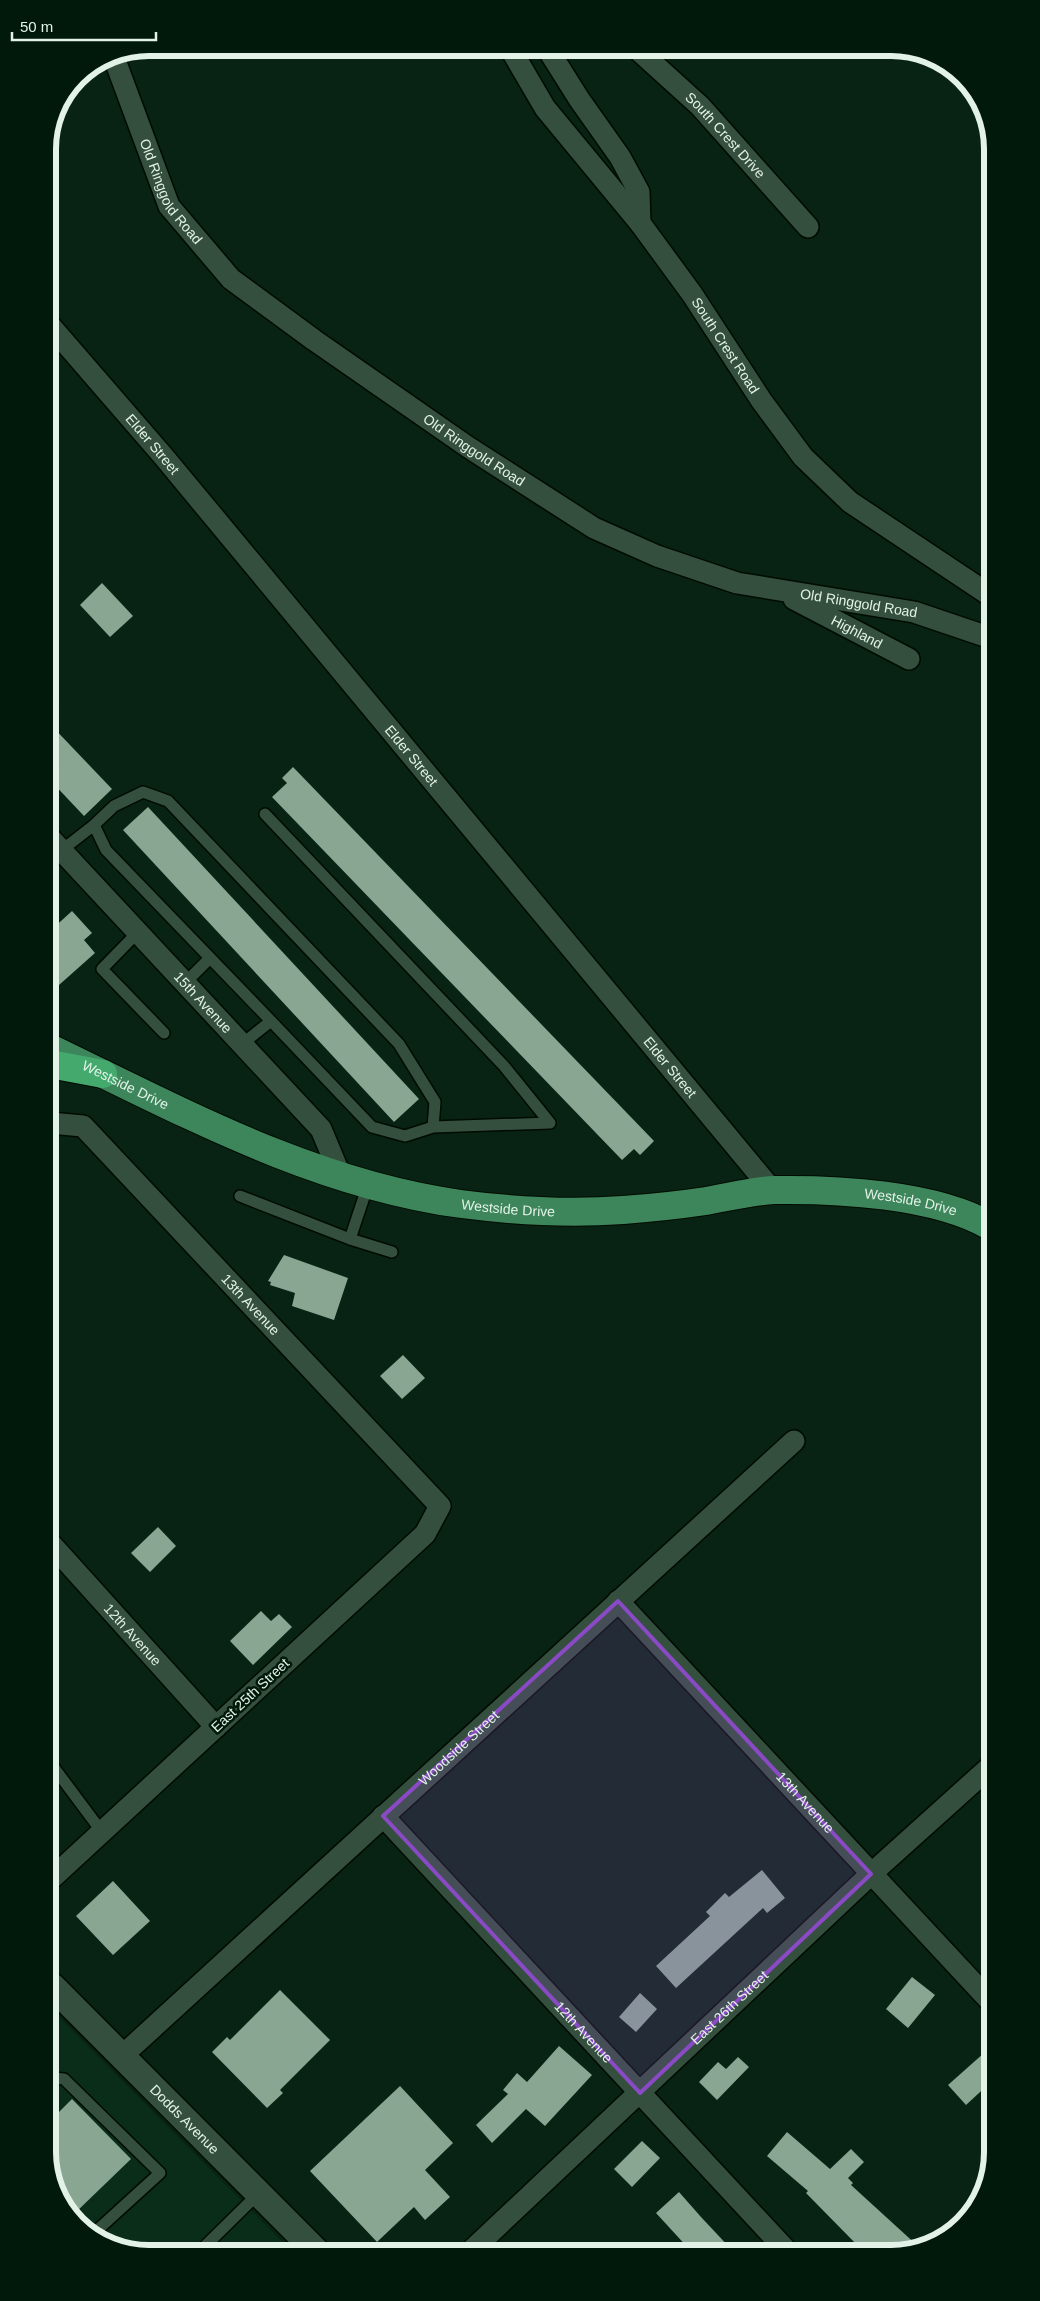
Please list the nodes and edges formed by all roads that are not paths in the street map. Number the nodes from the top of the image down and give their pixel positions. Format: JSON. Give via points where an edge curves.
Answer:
{"nodes":[{"id":1,"x":515,"y":56,"type":"edge"},
{"id":2,"x":552,"y":56,"type":"edge"},
{"id":3,"x":645,"y":56,"type":"edge"},
{"id":4,"x":116,"y":62,"type":"edge"},
{"id":5,"x":640,"y":223,"type":"junction"},
{"id":6,"x":808,"y":228,"type":"dead end"},
{"id":7,"x":56,"y":332,"type":"edge"},
{"id":8,"x":778,"y":591,"type":"junction"},
{"id":9,"x":984,"y":591,"type":"edge"},
{"id":10,"x":984,"y":636,"type":"edge"},
{"id":11,"x":909,"y":659,"type":"dead end"},
{"id":12,"x":265,"y":814,"type":"dead end"},
{"id":13,"x":94,"y":826,"type":"junction"},
{"id":14,"x":56,"y":843,"type":"edge"},
{"id":15,"x":138,"y":932,"type":"junction"},
{"id":16,"x":210,"y":958,"type":"junction"},
{"id":17,"x":186,"y":983,"type":"junction"},
{"id":18,"x":271,"y":1021,"type":"junction"},
{"id":19,"x":164,"y":1033,"type":"dead end"},
{"id":20,"x":242,"y":1044,"type":"junction"},
{"id":21,"x":56,"y":1051,"type":"edge"},
{"id":22,"x":56,"y":1065,"type":"edge"},
{"id":23,"x":103,"y":1074,"type":"junction"},
{"id":24,"x":56,"y":1124,"type":"edge"},
{"id":25,"x":433,"y":1127,"type":"junction"},
{"id":26,"x":341,"y":1177,"type":"junction"},
{"id":27,"x":368,"y":1185,"type":"junction"},
{"id":28,"x":772,"y":1190,"type":"junction"},
{"id":29,"x":240,"y":1196,"type":"dead end"},
{"id":30,"x":984,"y":1224,"type":"edge"},
{"id":31,"x":350,"y":1239,"type":"junction"},
{"id":32,"x":392,"y":1252,"type":"dead end"},
{"id":33,"x":794,"y":1441,"type":"dead end"},
{"id":34,"x":440,"y":1506,"type":"joint"},
{"id":35,"x":56,"y":1550,"type":"edge"},
{"id":36,"x":618,"y":1602,"type":"junction"},
{"id":37,"x":216,"y":1727,"type":"junction"},
{"id":38,"x":56,"y":1770,"type":"edge"},
{"id":39,"x":984,"y":1773,"type":"edge"},
{"id":40,"x":383,"y":1816,"type":"junction"},
{"id":41,"x":102,"y":1832,"type":"junction"},
{"id":42,"x":56,"y":1874,"type":"edge"},
{"id":43,"x":871,"y":1874,"type":"junction"},
{"id":44,"x":56,"y":1990,"type":"edge"},
{"id":45,"x":984,"y":1994,"type":"edge"},
{"id":46,"x":123,"y":2055,"type":"junction"},
{"id":47,"x":56,"y":2078,"type":"edge"},
{"id":48,"x":640,"y":2093,"type":"junction"},
{"id":49,"x":259,"y":2193,"type":"junction"},
{"id":50,"x":98,"y":2229,"type":"edge"},
{"id":51,"x":206,"y":2245,"type":"edge"},
{"id":52,"x":310,"y":2245,"type":"edge"},
{"id":53,"x":477,"y":2245,"type":"edge"},
{"id":54,"x":781,"y":2245,"type":"edge"}],
"edges":[{"from":1,"to":5,"type":"street","name":"South Crest Road","via":[[545,108]]},
{"from":2,"to":5,"type":"street","via":[[620,157],[639,192]]},
{"from":3,"to":6,"type":"street","name":"South Crest Drive","via":[[700,106]]},
{"from":4,"to":8,"type":"street","name":"Old Ringgold Road","via":[[169,206],[231,279],[460,442],[594,528],[657,556],[736,583]]},
{"from":5,"to":9,"type":"street","name":"South Crest Road","via":[[803,457],[850,502]]},
{"from":7,"to":28,"type":"street","name":"Elder Street"},
{"from":8,"to":10,"type":"street","name":"Old Ringgold Road","via":[[914,612]]},
{"from":8,"to":11,"type":"street","name":"Highland"},
{"from":12,"to":25,"type":"lane","via":[[504,1066],[550,1123]]},
{"from":13,"to":14,"type":"lane"},
{"from":13,"to":16,"type":"lane","via":[[106,850]]},
{"from":13,"to":25,"type":"lane","via":[[114,806],[143,792],[168,801],[399,1044],[435,1102]]},
{"from":14,"to":15,"type":"street","name":"15th Avenue"},
{"from":15,"to":17,"type":"street","name":"15th Avenue"},
{"from":15,"to":19,"type":"lane","via":[[102,969]]},
{"from":16,"to":17,"type":"lane"},
{"from":16,"to":18,"type":"lane"},
{"from":17,"to":20,"type":"street","name":"15th Avenue"},
{"from":18,"to":20,"type":"lane"},
{"from":18,"to":25,"type":"lane","via":[[372,1127],[405,1136]]},
{"from":20,"to":26,"type":"street","name":"15th Avenue","via":[[321,1129]]},
{"from":21,"to":23,"type":"main road","name":"Westside Drive"},
{"from":22,"to":23,"type":"highway"},
{"from":23,"to":26,"type":"main road","name":"Westside Drive","via":[[278,1156]]},
{"from":24,"to":34,"type":"street","name":"13th Avenue","via":[[83,1126]]},
{"from":26,"to":27,"type":"main road","name":"Westside Drive"},
{"from":27,"to":28,"type":"main road","name":"Westside Drive","via":[[414,1197],[462,1204],[573,1212],[692,1203]]},
{"from":27,"to":31,"type":"lane"},
{"from":28,"to":30,"type":"main road","name":"Westside Drive","via":[[859,1193],[923,1201]]},
{"from":29,"to":31,"type":"lane"},
{"from":31,"to":32,"type":"lane"},
{"from":33,"to":36,"type":"street","name":"Woodside Street"},
{"from":34,"to":37,"type":"street","name":"East 25th Street","via":[[425,1534]]},
{"from":35,"to":37,"type":"street","name":"12th Avenue"},
{"from":36,"to":40,"type":"street","name":"Woodside Street"},
{"from":36,"to":43,"type":"street","name":"13th Avenue"},
{"from":37,"to":41,"type":"street","name":"East 25th Street"},
{"from":38,"to":41,"type":"lane"},
{"from":39,"to":43,"type":"street","name":"East 26th Street"},
{"from":40,"to":46,"type":"street","name":"Woodside Street"},
{"from":40,"to":48,"type":"street","name":"12th Avenue"},
{"from":41,"to":42,"type":"street","name":"East 25th Street"},
{"from":43,"to":45,"type":"street","name":"13th Avenue"},
{"from":43,"to":48,"type":"street","name":"East 26th Street"},
{"from":44,"to":46,"type":"street","name":"Dodds Avenue"},
{"from":46,"to":49,"type":"street","name":"Dodds Avenue"},
{"from":47,"to":50,"type":"lane","via":[[64,2079],[160,2173]]},
{"from":48,"to":53,"type":"street","name":"East 26th Street"},
{"from":48,"to":54,"type":"street","name":"12th Avenue"},
{"from":49,"to":51,"type":"lane"},
{"from":49,"to":52,"type":"street","name":"Dodds Avenue"}]}
